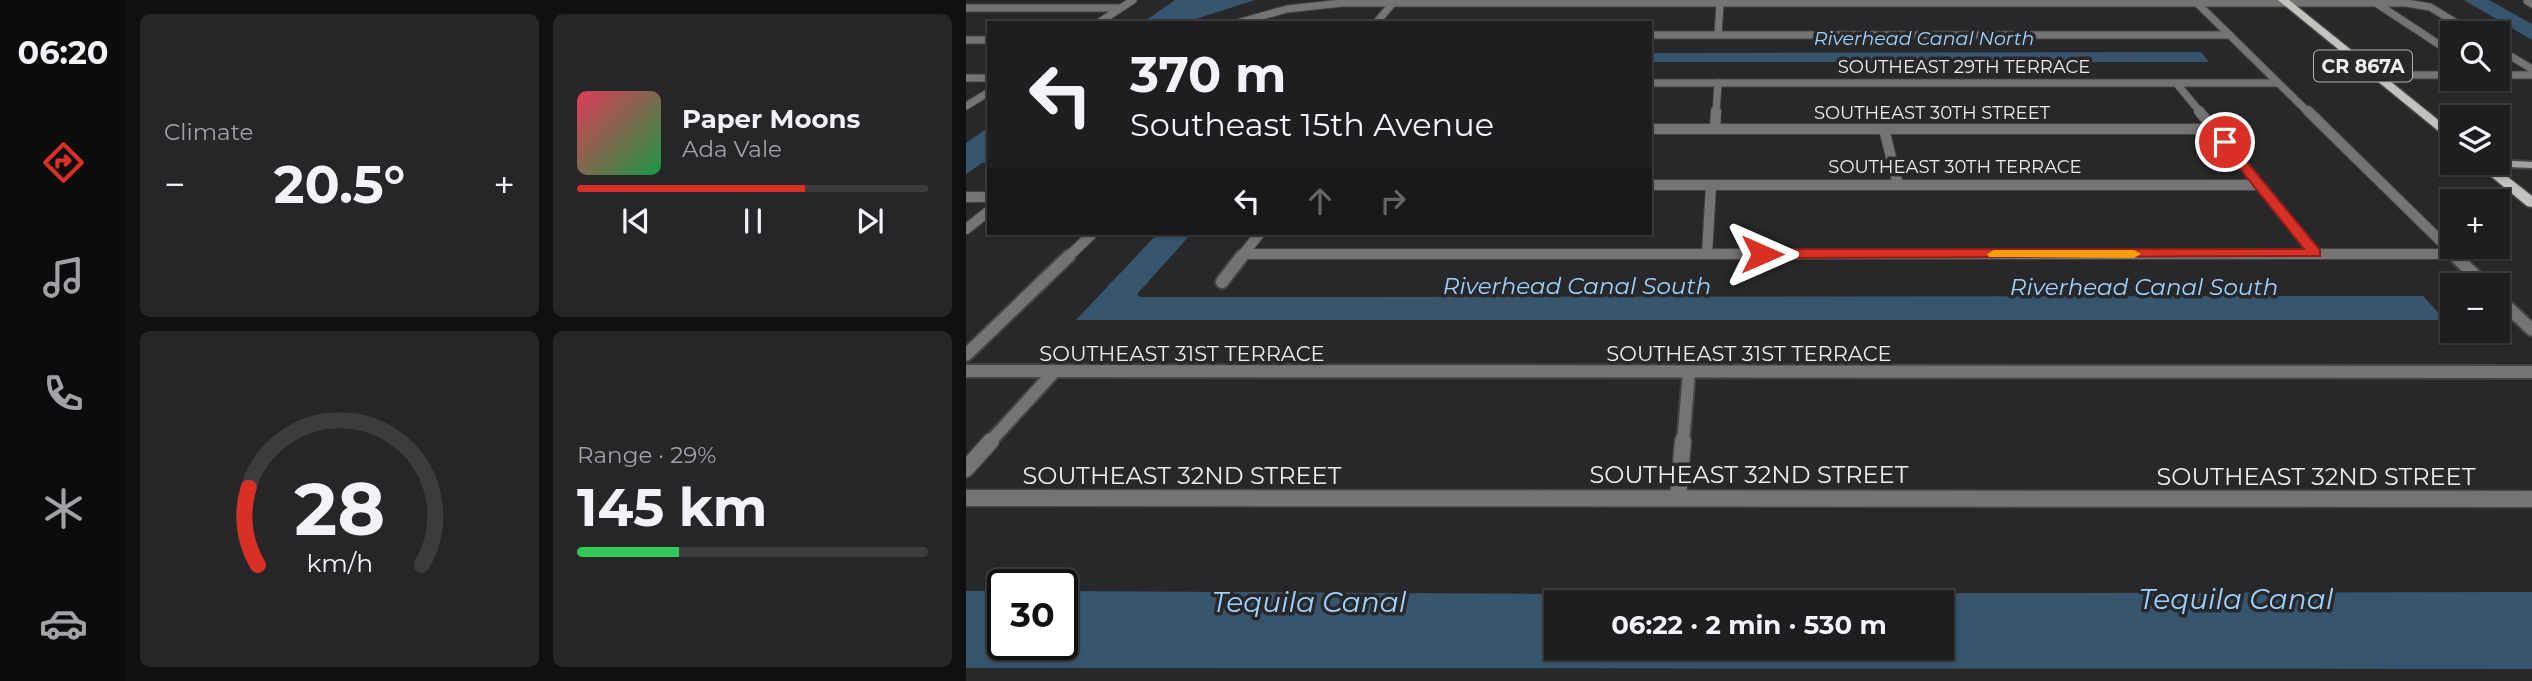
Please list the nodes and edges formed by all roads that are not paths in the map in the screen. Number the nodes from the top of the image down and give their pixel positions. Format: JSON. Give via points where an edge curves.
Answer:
{"nodes":[{"id":1,"x":1133,"y":0,"type":"edge"},
{"id":2,"x":2292,"y":2,"type":"edge"},
{"id":3,"x":1393,"y":3,"type":"junction"},
{"id":4,"x":1720,"y":3,"type":"junction"},
{"id":5,"x":2375,"y":3,"type":"junction"},
{"id":6,"x":2198,"y":4,"type":"junction"},
{"id":7,"x":966,"y":8,"type":"edge"},
{"id":8,"x":1120,"y":8,"type":"junction"},
{"id":9,"x":1101,"y":21,"type":"edge"},
{"id":10,"x":1245,"y":21,"type":"edge"},
{"id":11,"x":1378,"y":21,"type":"edge"},
{"id":12,"x":2452,"y":21,"type":"edge"},
{"id":13,"x":1652,"y":35,"type":"edge"},
{"id":14,"x":1718,"y":35,"type":"junction"},
{"id":15,"x":2230,"y":35,"type":"junction"},
{"id":16,"x":966,"y":40,"type":"edge"},
{"id":17,"x":987,"y":40,"type":"edge"},
{"id":18,"x":2440,"y":45,"type":"edge"},
{"id":19,"x":2510,"y":56,"type":"edge"},
{"id":20,"x":2353,"y":58,"type":"junction"},
{"id":21,"x":2532,"y":69,"type":"edge"},
{"id":22,"x":2391,"y":75,"type":"junction"},
{"id":23,"x":2440,"y":75,"type":"edge"},
{"id":24,"x":2510,"y":75,"type":"edge"},
{"id":25,"x":2532,"y":75,"type":"edge"},
{"id":26,"x":966,"y":78,"type":"edge"},
{"id":27,"x":987,"y":78,"type":"edge"},
{"id":28,"x":1652,"y":83,"type":"edge"},
{"id":29,"x":1718,"y":83,"type":"junction"},
{"id":30,"x":2177,"y":83,"type":"junction"},
{"id":31,"x":2277,"y":83,"type":"junction"},
{"id":32,"x":987,"y":93,"type":"edge"},
{"id":33,"x":966,"y":106,"type":"edge"},
{"id":34,"x":2440,"y":114,"type":"edge"},
{"id":35,"x":2440,"y":128,"type":"edge"},
{"id":36,"x":1652,"y":129,"type":"edge"},
{"id":37,"x":1716,"y":129,"type":"junction"},
{"id":38,"x":1884,"y":129,"type":"junction"},
{"id":39,"x":2214,"y":129,"type":"junction"},
{"id":40,"x":2510,"y":165,"type":"edge"},
{"id":41,"x":2532,"y":165,"type":"edge"},
{"id":42,"x":2510,"y":172,"type":"edge"},
{"id":43,"x":2514,"y":173,"type":"junction"},
{"id":44,"x":2532,"y":173,"type":"edge"},
{"id":45,"x":2503,"y":175,"type":"edge"},
{"id":46,"x":1652,"y":185,"type":"edge"},
{"id":47,"x":1711,"y":185,"type":"junction"},
{"id":48,"x":1898,"y":185,"type":"junction"},
{"id":49,"x":2259,"y":185,"type":"junction"},
{"id":50,"x":2532,"y":187,"type":"edge"},
{"id":51,"x":966,"y":197,"type":"edge"},
{"id":52,"x":987,"y":197,"type":"edge"},
{"id":53,"x":2532,"y":203,"type":"edge"},
{"id":54,"x":987,"y":213,"type":"edge"},
{"id":55,"x":966,"y":229,"type":"edge"},
{"id":56,"x":1091,"y":235,"type":"edge"},
{"id":57,"x":1258,"y":235,"type":"edge"},
{"id":58,"x":2440,"y":241,"type":"edge"},
{"id":59,"x":2315,"y":253,"type":"junction"},
{"id":60,"x":1244,"y":254,"type":"junction"},
{"id":61,"x":1707,"y":254,"type":"junction"},
{"id":62,"x":2440,"y":254,"type":"edge"},
{"id":63,"x":2458,"y":259,"type":"edge"},
{"id":64,"x":2473,"y":273,"type":"edge"},
{"id":65,"x":1222,"y":282,"type":"dead end"},
{"id":66,"x":2510,"y":309,"type":"edge"},
{"id":67,"x":2532,"y":330,"type":"edge"},
{"id":68,"x":966,"y":355,"type":"edge"},
{"id":69,"x":966,"y":371,"type":"edge"},
{"id":70,"x":2532,"y":372,"type":"edge"},
{"id":71,"x":1053,"y":373,"type":"junction"},
{"id":72,"x":1689,"y":373,"type":"junction"},
{"id":73,"x":966,"y":469,"type":"edge"},
{"id":74,"x":1678,"y":497,"type":"junction"},
{"id":75,"x":966,"y":498,"type":"edge"},
{"id":76,"x":2532,"y":499,"type":"edge"}],
"edges":[{"from":1,"to":8,"type":"street"},
{"from":2,"to":5,"type":"street"},
{"from":2,"to":6,"type":"street"},
{"from":2,"to":20,"type":"main road","number":"CR 867A"},
{"from":2,"to":22,"type":"main road","number":"CR 867A"},
{"from":3,"to":4,"type":"street"},
{"from":3,"to":10,"type":"street","via":[[1305,6]]},
{"from":3,"to":11,"type":"street"},
{"from":4,"to":6,"type":"street"},
{"from":4,"to":14,"type":"street"},
{"from":5,"to":12,"type":"street","via":[[2422,4]]},
{"from":5,"to":18,"type":"street"},
{"from":6,"to":15,"type":"street"},
{"from":7,"to":8,"type":"street"},
{"from":8,"to":9,"type":"street"},
{"from":13,"to":14,"type":"street"},
{"from":14,"to":15,"type":"street"},
{"from":15,"to":31,"type":"street"},
{"from":16,"to":17,"type":"street"},
{"from":19,"to":21,"type":"street"},
{"from":20,"to":22,"type":"main road"},
{"from":20,"to":35,"type":"main road","number":"CR 867A"},
{"from":22,"to":23,"type":"street"},
{"from":22,"to":34,"type":"main road","number":"CR 867A"},
{"from":24,"to":25,"type":"street"},
{"from":26,"to":27,"type":"street"},
{"from":28,"to":29,"type":"street","name":"SOUTHEAST 29TH TERRACE"},
{"from":29,"to":30,"type":"street","name":"SOUTHEAST 29TH TERRACE"},
{"from":29,"to":37,"type":"street"},
{"from":30,"to":31,"type":"street","name":"SOUTHEAST 29TH TERRACE"},
{"from":30,"to":39,"type":"street"},
{"from":31,"to":58,"type":"street"},
{"from":32,"to":33,"type":"street"},
{"from":36,"to":37,"type":"street","name":"SOUTHEAST 30TH STREET"},
{"from":37,"to":38,"type":"street","name":"SOUTHEAST 30TH STREET"},
{"from":38,"to":39,"type":"street","name":"SOUTHEAST 30TH STREET"},
{"from":38,"to":48,"type":"street"},
{"from":39,"to":49,"type":"street"},
{"from":40,"to":41,"type":"street"},
{"from":42,"to":43,"type":"main road"},
{"from":43,"to":44,"type":"street"},
{"from":43,"to":50,"type":"main road"},
{"from":45,"to":53,"type":"main road"},
{"from":46,"to":47,"type":"street","name":"SOUTHEAST 30TH TERRACE"},
{"from":47,"to":48,"type":"street","name":"SOUTHEAST 30TH TERRACE"},
{"from":47,"to":61,"type":"street"},
{"from":48,"to":49,"type":"street","name":"SOUTHEAST 30TH TERRACE"},
{"from":49,"to":59,"type":"street"},
{"from":51,"to":52,"type":"street"},
{"from":54,"to":55,"type":"street"},
{"from":56,"to":68,"type":"street"},
{"from":57,"to":60,"type":"street"},
{"from":59,"to":61,"type":"street"},
{"from":59,"to":62,"type":"street"},
{"from":60,"to":61,"type":"street"},
{"from":60,"to":65,"type":"street"},
{"from":63,"to":64,"type":"street"},
{"from":66,"to":67,"type":"street"},
{"from":69,"to":71,"type":"street","name":"SOUTHEAST 31ST TERRACE"},
{"from":70,"to":72,"type":"street","name":"SOUTHEAST 31ST TERRACE"},
{"from":71,"to":72,"type":"street","name":"SOUTHEAST 31ST TERRACE"},
{"from":71,"to":73,"type":"street"},
{"from":72,"to":74,"type":"street"},
{"from":74,"to":75,"type":"street","name":"SOUTHEAST 32ND STREET"},
{"from":74,"to":76,"type":"street","name":"SOUTHEAST 32ND STREET"}]}
